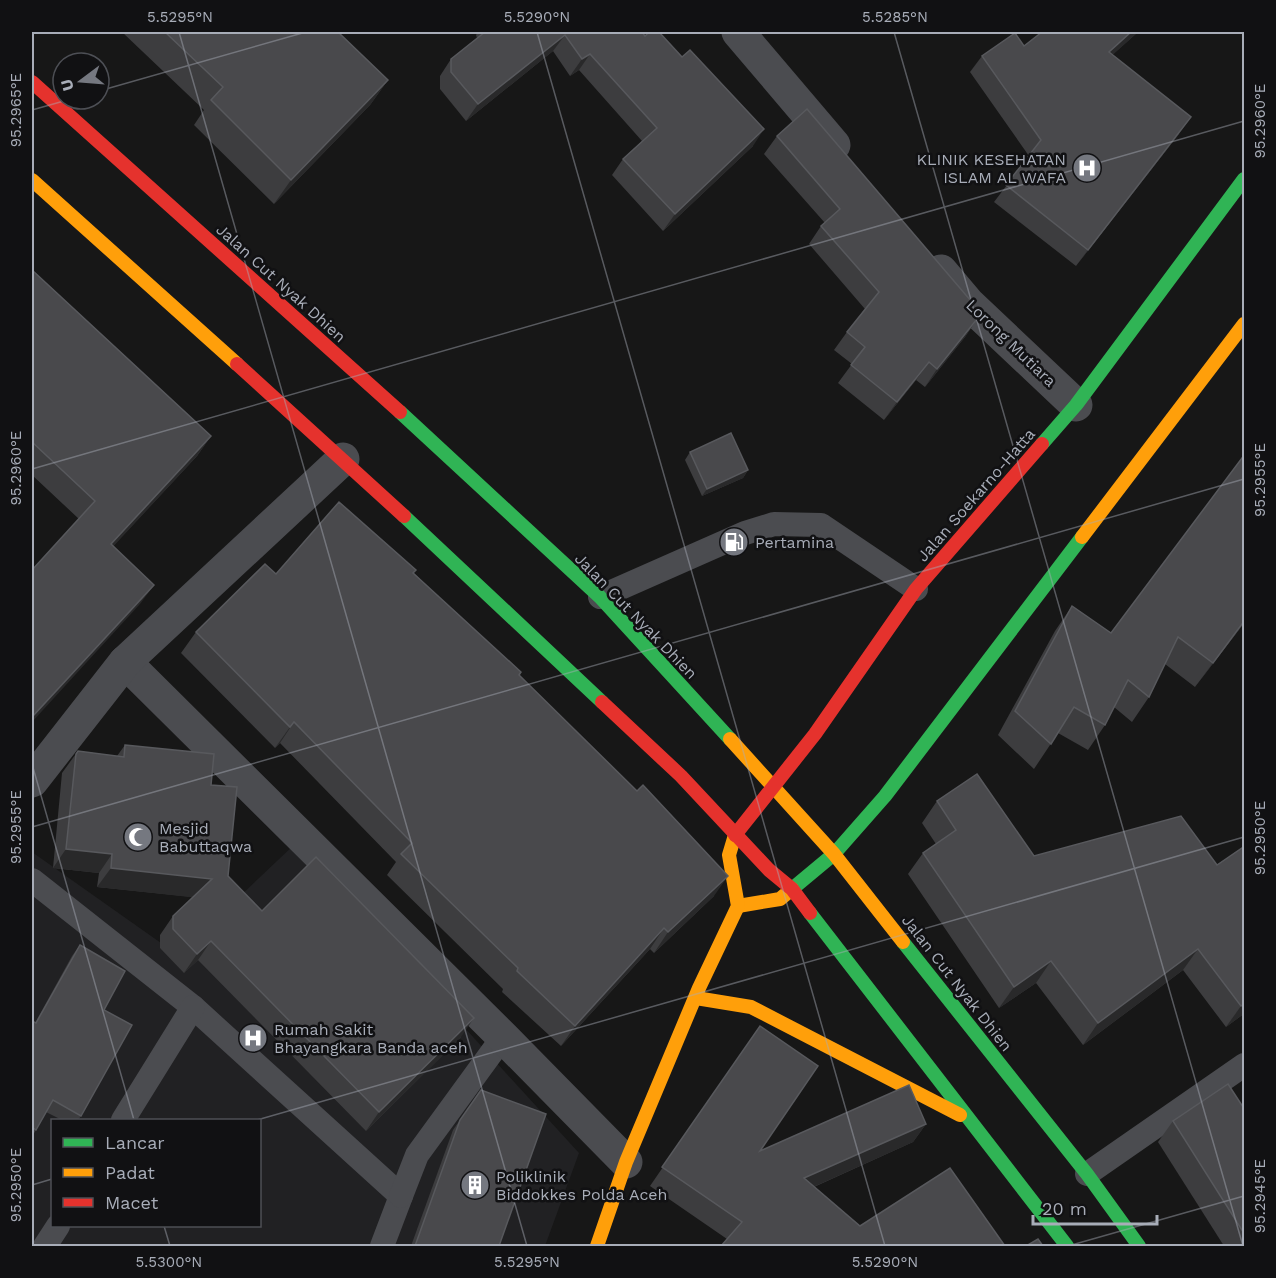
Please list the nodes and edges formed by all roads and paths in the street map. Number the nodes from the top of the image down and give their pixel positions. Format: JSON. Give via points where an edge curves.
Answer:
{"nodes":[{"id":1,"x":738,"y":32,"type":"edge"},
{"id":2,"x":32,"y":82,"type":"edge"},
{"id":3,"x":853,"y":167,"type":"edge"},
{"id":4,"x":1245,"y":179,"type":"edge"},
{"id":5,"x":32,"y":180,"type":"edge"},
{"id":6,"x":922,"y":249,"type":"edge"},
{"id":7,"x":1245,"y":324,"type":"edge"},
{"id":8,"x":1076,"y":405,"type":"junction"},
{"id":9,"x":343,"y":459,"type":"junction"},
{"id":10,"x":916,"y":589,"type":"junction"},
{"id":11,"x":600,"y":597,"type":"junction"},
{"id":12,"x":125,"y":662,"type":"junction"},
{"id":13,"x":32,"y":781,"type":"edge"},
{"id":14,"x":772,"y":787,"type":"junction"},
{"id":15,"x":735,"y":835,"type":"junction"},
{"id":16,"x":834,"y":854,"type":"junction"},
{"id":17,"x":32,"y":880,"type":"edge"},
{"id":18,"x":792,"y":889,"type":"junction"},
{"id":19,"x":738,"y":906,"type":"junction"},
{"id":20,"x":696,"y":998,"type":"junction"},
{"id":21,"x":193,"y":1007,"type":"junction"},
{"id":22,"x":503,"y":1037,"type":"junction"},
{"id":23,"x":1245,"y":1065,"type":"edge"},
{"id":24,"x":124,"y":1119,"type":"edge"},
{"id":25,"x":970,"y":1120,"type":"junction"},
{"id":26,"x":626,"y":1162,"type":"junction"},
{"id":27,"x":1087,"y":1174,"type":"junction"},
{"id":28,"x":401,"y":1196,"type":"junction"},
{"id":29,"x":57,"y":1227,"type":"edge"},
{"id":30,"x":45,"y":1246,"type":"edge"},
{"id":31,"x":382,"y":1246,"type":"edge"},
{"id":32,"x":597,"y":1246,"type":"edge"},
{"id":33,"x":1067,"y":1246,"type":"edge"},
{"id":34,"x":1139,"y":1246,"type":"edge"}],
"edges":[{"from":1,"to":3,"type":"street"},
{"from":2,"to":11,"type":"main road","name":"Jalan Cut Nyak Dhien"},
{"from":4,"to":8,"type":"main road","name":"Jalan Soekarno-Hatta"},
{"from":5,"to":9,"type":"main road"},
{"from":6,"to":8,"type":"street","name":"Lorong Mutiara","via":[[968,303]]},
{"from":7,"to":16,"type":"main road","via":[[885,796]]},
{"from":8,"to":10,"type":"main road","name":"Jalan Soekarno-Hatta"},
{"from":9,"to":12,"type":"street"},
{"from":9,"to":15,"type":"main road","via":[[681,776]]},
{"from":10,"to":11,"type":"lane","via":[[821,525],[774,524]]},
{"from":10,"to":14,"type":"main road","name":"Jalan Soekarno-Hatta","via":[[815,734]]},
{"from":11,"to":14,"type":"main road","name":"Jalan Cut Nyak Dhien"},
{"from":12,"to":13,"type":"street"},
{"from":12,"to":22,"type":"street"},
{"from":14,"to":15,"type":"main road","name":"Jalan Soekarno-Hatta"},
{"from":14,"to":16,"type":"main road","name":"Jalan Cut Nyak Dhien"},
{"from":15,"to":18,"type":"main road"},
{"from":15,"to":19,"type":"main road","via":[[729,855]]},
{"from":16,"to":18,"type":"main road"},
{"from":16,"to":27,"type":"main road","name":"Jalan Cut Nyak Dhien"},
{"from":17,"to":21,"type":"lane"},
{"from":18,"to":19,"type":"main road","via":[[780,899]]},
{"from":18,"to":25,"type":"main road"},
{"from":19,"to":20,"type":"main road"},
{"from":20,"to":25,"type":"main road","via":[[751,1007]]},
{"from":20,"to":26,"type":"main road"},
{"from":21,"to":24,"type":"lane"},
{"from":21,"to":28,"type":"lane"},
{"from":22,"to":26,"type":"street"},
{"from":22,"to":28,"type":"lane","via":[[417,1155]]},
{"from":23,"to":27,"type":"lane"},
{"from":25,"to":33,"type":"main road"},
{"from":26,"to":32,"type":"main road"},
{"from":27,"to":34,"type":"main road","name":"Jalan Cut Nyak Dhien"},
{"from":28,"to":31,"type":"lane"},
{"from":29,"to":30,"type":"lane"}]}
